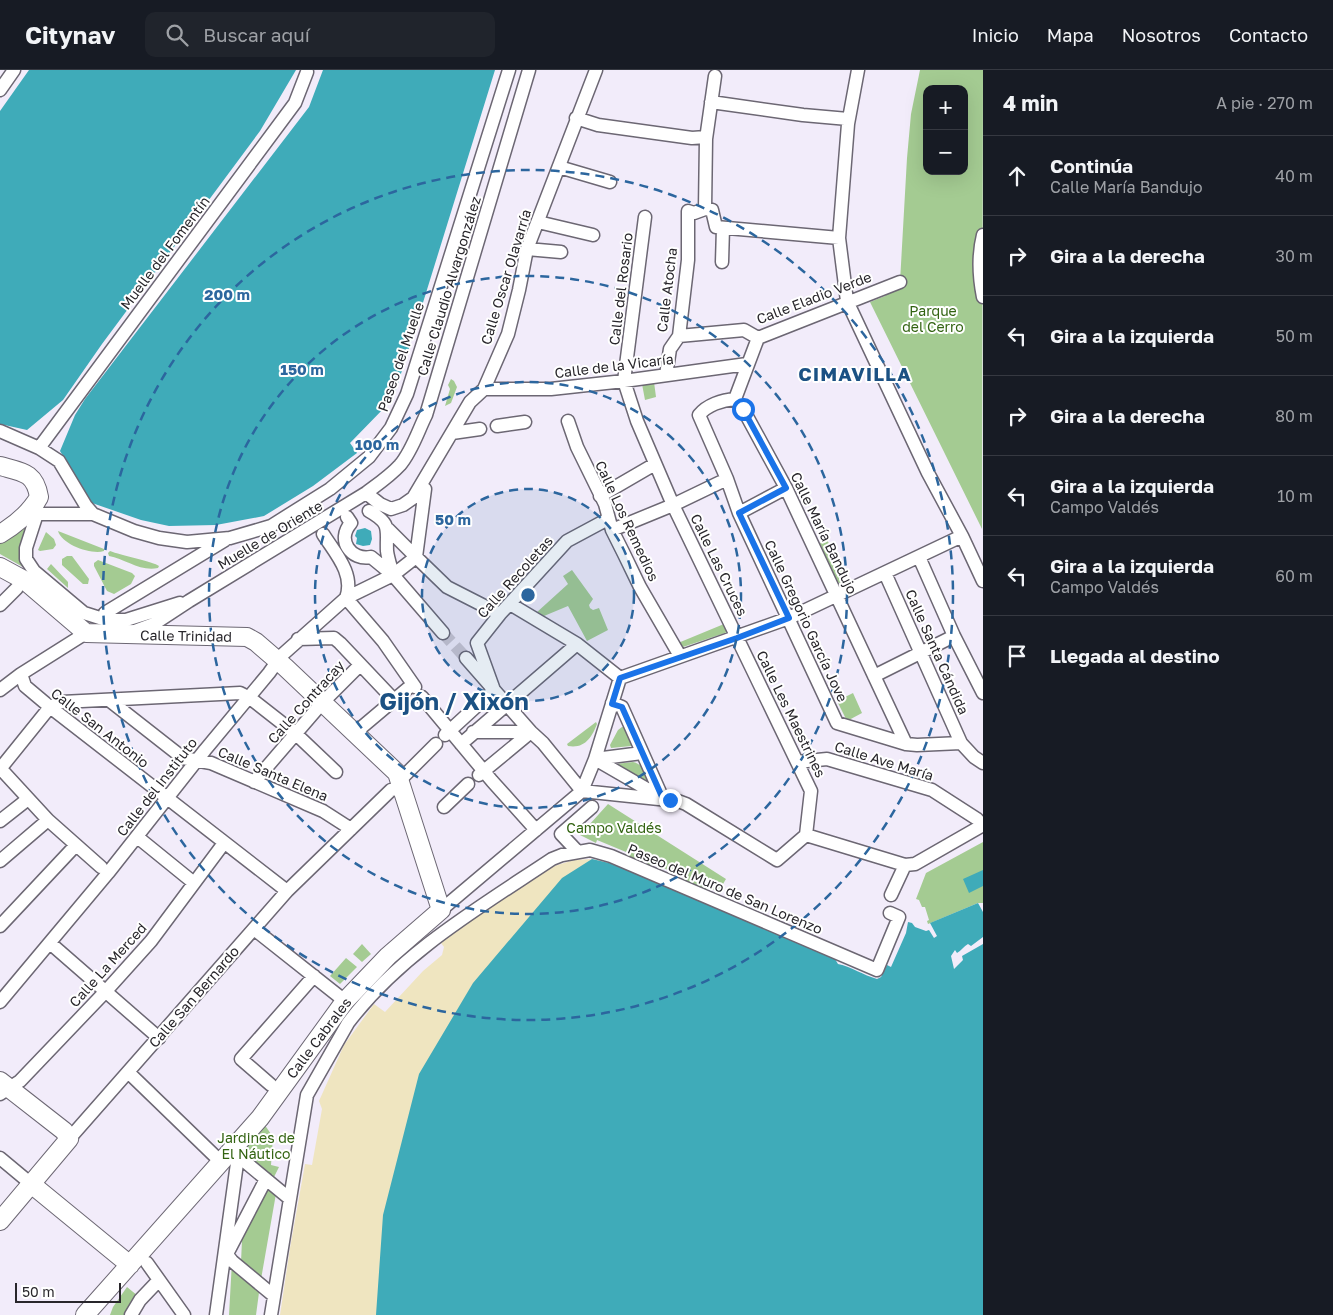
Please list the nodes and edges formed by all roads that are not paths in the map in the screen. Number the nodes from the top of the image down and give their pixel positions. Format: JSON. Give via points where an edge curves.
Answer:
{"nodes":[{"id":1,"x":14,"y":70,"type":"edge"},
{"id":2,"x":508,"y":70,"type":"edge"},
{"id":3,"x":529,"y":70,"type":"edge"},
{"id":4,"x":596,"y":70,"type":"edge"},
{"id":5,"x":858,"y":70,"type":"edge"},
{"id":6,"x":306,"y":72,"type":"dead end"},
{"id":7,"x":715,"y":76,"type":"dead end"},
{"id":8,"x":0,"y":90,"type":"edge"},
{"id":9,"x":711,"y":102,"type":"junction"},
{"id":10,"x":576,"y":118,"type":"junction"},
{"id":11,"x":848,"y":119,"type":"junction"},
{"id":12,"x":706,"y":137,"type":"junction"},
{"id":13,"x":559,"y":167,"type":"junction"},
{"id":14,"x":610,"y":182,"type":"dead end"},
{"id":15,"x":704,"y":213,"type":"junction"},
{"id":16,"x":645,"y":217,"type":"dead end"},
{"id":17,"x":538,"y":222,"type":"junction"},
{"id":18,"x":723,"y":228,"type":"junction"},
{"id":19,"x":593,"y":235,"type":"dead end"},
{"id":20,"x":983,"y":235,"type":"edge"},
{"id":21,"x":839,"y":238,"type":"junction"},
{"id":22,"x":528,"y":249,"type":"junction"},
{"id":23,"x":561,"y":252,"type":"dead end"},
{"id":24,"x":722,"y":262,"type":"dead end"},
{"id":25,"x":900,"y":282,"type":"dead end"},
{"id":26,"x":983,"y":297,"type":"edge"},
{"id":27,"x":847,"y":301,"type":"junction"},
{"id":28,"x":679,"y":336,"type":"junction"},
{"id":29,"x":758,"y":338,"type":"junction"},
{"id":30,"x":747,"y":364,"type":"junction"},
{"id":31,"x":666,"y":375,"type":"junction"},
{"id":32,"x":624,"y":381,"type":"junction"},
{"id":33,"x":484,"y":389,"type":"junction"},
{"id":34,"x":735,"y":398,"type":"junction"},
{"id":35,"x":568,"y":421,"type":"dead end"},
{"id":36,"x":525,"y":422,"type":"dead end"},
{"id":37,"x":497,"y":426,"type":"dead end"},
{"id":38,"x":480,"y":429,"type":"dead end"},
{"id":39,"x":0,"y":431,"type":"edge"},
{"id":40,"x":452,"y":433,"type":"junction"},
{"id":41,"x":39,"y":448,"type":"junction"},
{"id":42,"x":655,"y":464,"type":"junction"},
{"id":43,"x":0,"y":466,"type":"edge"},
{"id":44,"x":727,"y":479,"type":"junction"},
{"id":45,"x":786,"y":488,"type":"junction"},
{"id":46,"x":425,"y":489,"type":"dead end"},
{"id":47,"x":366,"y":493,"type":"junction"},
{"id":48,"x":600,"y":496,"type":"junction"},
{"id":49,"x":673,"y":505,"type":"junction"},
{"id":50,"x":40,"y":506,"type":"junction"},
{"id":51,"x":369,"y":511,"type":"dead end"},
{"id":52,"x":739,"y":513,"type":"junction"},
{"id":53,"x":93,"y":514,"type":"junction"},
{"id":54,"x":347,"y":517,"type":"dead end"},
{"id":55,"x":610,"y":524,"type":"junction"},
{"id":56,"x":388,"y":529,"type":"junction"},
{"id":57,"x":0,"y":534,"type":"edge"},
{"id":58,"x":323,"y":534,"type":"dead end"},
{"id":59,"x":962,"y":536,"type":"junction"},
{"id":60,"x":228,"y":538,"type":"junction"},
{"id":61,"x":388,"y":544,"type":"junction"},
{"id":62,"x":344,"y":554,"type":"junction"},
{"id":63,"x":371,"y":557,"type":"junction"},
{"id":64,"x":416,"y":557,"type":"junction"},
{"id":65,"x":919,"y":557,"type":"junction"},
{"id":66,"x":0,"y":567,"type":"edge"},
{"id":67,"x":885,"y":573,"type":"junction"},
{"id":68,"x":393,"y":575,"type":"junction"},
{"id":69,"x":983,"y":581,"type":"edge"},
{"id":70,"x":17,"y":588,"type":"dead end"},
{"id":71,"x":837,"y":594,"type":"junction"},
{"id":72,"x":346,"y":598,"type":"junction"},
{"id":73,"x":189,"y":601,"type":"junction"},
{"id":74,"x":510,"y":604,"type":"junction"},
{"id":75,"x":0,"y":606,"type":"edge"},
{"id":76,"x":106,"y":613,"type":"dead end"},
{"id":77,"x":500,"y":614,"type":"junction"},
{"id":78,"x":789,"y":618,"type":"junction"},
{"id":79,"x":125,"y":628,"type":"junction"},
{"id":80,"x":86,"y":633,"type":"junction"},
{"id":81,"x":443,"y":633,"type":"tunnel mouth"},
{"id":82,"x":182,"y":635,"type":"junction"},
{"id":83,"x":954,"y":636,"type":"junction"},
{"id":84,"x":298,"y":638,"type":"junction"},
{"id":85,"x":737,"y":638,"type":"junction"},
{"id":86,"x":577,"y":644,"type":"junction"},
{"id":87,"x":922,"y":653,"type":"junction"},
{"id":88,"x":680,"y":656,"type":"junction"},
{"id":89,"x":466,"y":658,"type":"tunnel mouth"},
{"id":90,"x":278,"y":661,"type":"junction"},
{"id":91,"x":360,"y":664,"type":"junction"},
{"id":92,"x":22,"y":674,"type":"junction"},
{"id":93,"x":874,"y":676,"type":"junction"},
{"id":94,"x":620,"y":678,"type":"junction"},
{"id":95,"x":417,"y":689,"type":"junction"},
{"id":96,"x":0,"y":690,"type":"edge"},
{"id":97,"x":494,"y":690,"type":"junction"},
{"id":98,"x":983,"y":693,"type":"edge"},
{"id":99,"x":250,"y":698,"type":"junction"},
{"id":100,"x":109,"y":700,"type":"junction"},
{"id":101,"x":394,"y":700,"type":"junction"},
{"id":102,"x":512,"y":701,"type":"junction"},
{"id":103,"x":322,"y":703,"type":"junction"},
{"id":104,"x":612,"y":704,"type":"junction"},
{"id":105,"x":50,"y":707,"type":"junction"},
{"id":106,"x":362,"y":728,"type":"dead end"},
{"id":107,"x":476,"y":732,"type":"junction"},
{"id":108,"x":296,"y":734,"type":"junction"},
{"id":109,"x":446,"y":736,"type":"junction"},
{"id":110,"x":536,"y":736,"type":"junction"},
{"id":111,"x":961,"y":743,"type":"junction"},
{"id":112,"x":461,"y":744,"type":"junction"},
{"id":113,"x":906,"y":744,"type":"junction"},
{"id":114,"x":642,"y":753,"type":"junction"},
{"id":115,"x":595,"y":760,"type":"junction"},
{"id":116,"x":196,"y":761,"type":"junction"},
{"id":117,"x":797,"y":762,"type":"junction"},
{"id":118,"x":983,"y":763,"type":"edge"},
{"id":119,"x":0,"y":769,"type":"edge"},
{"id":120,"x":336,"y":772,"type":"dead end"},
{"id":121,"x":482,"y":773,"type":"junction"},
{"id":122,"x":399,"y":781,"type":"junction"},
{"id":123,"x":254,"y":782,"type":"junction"},
{"id":124,"x":468,"y":784,"type":"dead end"},
{"id":125,"x":582,"y":791,"type":"junction"},
{"id":126,"x":28,"y":799,"type":"junction"},
{"id":127,"x":167,"y":799,"type":"junction"},
{"id":128,"x":663,"y":799,"type":"junction"},
{"id":129,"x":444,"y":807,"type":"dead end"},
{"id":130,"x":592,"y":807,"type":"dead end"},
{"id":131,"x":48,"y":820,"type":"junction"},
{"id":132,"x":0,"y":821,"type":"edge"},
{"id":133,"x":983,"y":825,"type":"edge"},
{"id":134,"x":351,"y":829,"type":"junction"},
{"id":135,"x":536,"y":830,"type":"junction"},
{"id":136,"x":806,"y":835,"type":"junction"},
{"id":137,"x":141,"y":840,"type":"dead end"},
{"id":138,"x":224,"y":843,"type":"junction"},
{"id":139,"x":76,"y":845,"type":"junction"},
{"id":140,"x":578,"y":851,"type":"junction"},
{"id":141,"x":0,"y":861,"type":"edge"},
{"id":142,"x":904,"y":865,"type":"junction"},
{"id":143,"x":101,"y":867,"type":"dead end"},
{"id":144,"x":194,"y":883,"type":"junction"},
{"id":145,"x":287,"y":891,"type":"junction"},
{"id":146,"x":891,"y":895,"type":"dead end"},
{"id":147,"x":441,"y":910,"type":"junction"},
{"id":148,"x":890,"y":913,"type":"dead end"},
{"id":149,"x":0,"y":926,"type":"edge"},
{"id":150,"x":254,"y":928,"type":"junction"},
{"id":151,"x":50,"y":943,"type":"junction"},
{"id":152,"x":314,"y":976,"type":"junction"},
{"id":153,"x":106,"y":991,"type":"junction"},
{"id":154,"x":345,"y":1001,"type":"junction"},
{"id":155,"x":0,"y":1002,"type":"edge"},
{"id":156,"x":159,"y":1038,"type":"junction"},
{"id":157,"x":128,"y":1072,"type":"junction"},
{"id":158,"x":271,"y":1085,"type":"dead end"},
{"id":159,"x":3,"y":1088,"type":"edge"},
{"id":160,"x":69,"y":1138,"type":"junction"},
{"id":161,"x":231,"y":1156,"type":"junction"},
{"id":162,"x":0,"y":1158,"type":"edge"},
{"id":163,"x":266,"y":1179,"type":"junction"},
{"id":164,"x":30,"y":1183,"type":"junction"},
{"id":165,"x":290,"y":1198,"type":"junction"},
{"id":166,"x":0,"y":1221,"type":"edge"},
{"id":167,"x":227,"y":1257,"type":"junction"},
{"id":168,"x":138,"y":1264,"type":"junction"},
{"id":169,"x":159,"y":1280,"type":"junction"},
{"id":170,"x":274,"y":1296,"type":"junction"},
{"id":171,"x":86,"y":1315,"type":"edge"},
{"id":172,"x":100,"y":1315,"type":"edge"},
{"id":173,"x":131,"y":1315,"type":"edge"},
{"id":174,"x":184,"y":1315,"type":"edge"},
{"id":175,"x":216,"y":1315,"type":"edge"},
{"id":176,"x":271,"y":1315,"type":"edge"}],
"edges":[{"from":1,"to":8,"type":"street"},
{"from":2,"to":60,"type":"street","name":"Paseo del Muelle","via":[[407,394],[391,428],[369,457],[330,489],[271,526]]},
{"from":3,"to":47,"type":"street","name":"Calle Claudio Alvargonzález","via":[[426,415],[400,465]]},
{"from":4,"to":10,"type":"street","name":"Calle Oscar Olavarría"},
{"from":5,"to":11,"type":"street"},
{"from":6,"to":41,"type":"street","name":"Muelle del Fomentín","via":[[295,103]]},
{"from":7,"to":9,"type":"street"},
{"from":9,"to":11,"type":"street"},
{"from":9,"to":12,"type":"street"},
{"from":10,"to":12,"type":"street","via":[[598,125],[692,138]]},
{"from":10,"to":13,"type":"street","name":"Calle Oscar Olavarría"},
{"from":11,"to":21,"type":"street"},
{"from":12,"to":15,"type":"street"},
{"from":13,"to":14,"type":"street"},
{"from":13,"to":17,"type":"street","name":"Calle Oscar Olavarría"},
{"from":15,"to":18,"type":"street","via":[[716,227]]},
{"from":15,"to":28,"type":"street","name":"Calle Atocha","via":[[688,211],[688,260]]},
{"from":16,"to":32,"type":"street","name":"Calle del Rosario"},
{"from":17,"to":19,"type":"street"},
{"from":17,"to":22,"type":"street","name":"Calle Oscar Olavarría"},
{"from":18,"to":21,"type":"street"},
{"from":18,"to":24,"type":"street"},
{"from":20,"to":26,"type":"street","via":[[980,280]]},
{"from":21,"to":27,"type":"street"},
{"from":22,"to":23,"type":"street"},
{"from":22,"to":33,"type":"street","name":"Calle Oscar Olavarría","via":[[508,334]]},
{"from":25,"to":27,"type":"street","name":"Calle Eladio Verde"},
{"from":27,"to":29,"type":"street","name":"Calle Eladio Verde"},
{"from":27,"to":59,"type":"street","via":[[928,473]]},
{"from":28,"to":29,"type":"street","name":"Calle Eladio Verde","via":[[744,330]]},
{"from":28,"to":31,"type":"street","name":"Calle Atocha","via":[[670,349]]},
{"from":29,"to":30,"type":"street"},
{"from":30,"to":31,"type":"street","name":"Calle de la Vicaría"},
{"from":30,"to":34,"type":"street"},
{"from":31,"to":32,"type":"street","name":"Calle de la Vicaría"},
{"from":32,"to":33,"type":"street","name":"Calle de la Vicaría","via":[[551,389]]},
{"from":32,"to":42,"type":"street","name":"Calle del Rosario"},
{"from":33,"to":40,"type":"street","name":"Calle Oscar Olavarría","via":[[470,402]]},
{"from":34,"to":44,"type":"street","name":"Calle Gregorio García Jove","via":[[704,408],[699,415]]},
{"from":34,"to":45,"type":"street","name":"Calle María Bandujo"},
{"from":35,"to":48,"type":"street","name":"Calle Los Remedios"},
{"from":36,"to":37,"type":"street"},
{"from":38,"to":40,"type":"street"},
{"from":39,"to":41,"type":"street"},
{"from":40,"to":47,"type":"street","name":"Calle Oscar Olavarría","via":[[413,498],[403,505],[391,509]]},
{"from":41,"to":53,"type":"street","via":[[59,461]]},
{"from":42,"to":48,"type":"street"},
{"from":42,"to":49,"type":"street","name":"Calle del Rosario"},
{"from":43,"to":50,"type":"street","via":[[30,476],[35,482]]},
{"from":44,"to":49,"type":"street","name":"Calle Recoletas"},
{"from":44,"to":52,"type":"street","name":"Calle Gregorio García Jove"},
{"from":45,"to":52,"type":"street"},
{"from":45,"to":71,"type":"street","name":"Calle María Bandujo"},
{"from":46,"to":64,"type":"street"},
{"from":47,"to":73,"type":"street","name":"Muelle de Oriente"},
{"from":48,"to":55,"type":"street","name":"Calle Los Remedios"},
{"from":49,"to":55,"type":"street","name":"Calle Recoletas"},
{"from":49,"to":85,"type":"street","name":"Calle Las Cruces"},
{"from":50,"to":53,"type":"street"},
{"from":50,"to":57,"type":"street","via":[[34,506]]},
{"from":50,"to":79,"type":"street","via":[[26,548],[26,559],[34,571],[84,613]]},
{"from":51,"to":56,"type":"street","via":[[380,517]]},
{"from":52,"to":78,"type":"street","name":"Calle Gregorio García Jove"},
{"from":53,"to":60,"type":"street","name":"Paseo del Muelle","via":[[159,538],[188,542]]},
{"from":54,"to":62,"type":"street","via":[[351,524],[346,532]]},
{"from":55,"to":74,"type":"street","name":"Calle Recoletas","via":[[567,541]]},
{"from":55,"to":88,"type":"street","name":"Calle Los Remedios","via":[[640,587]]},
{"from":56,"to":61,"type":"street"},
{"from":56,"to":64,"type":"street"},
{"from":58,"to":62,"type":"street"},
{"from":59,"to":65,"type":"street"},
{"from":59,"to":69,"type":"street"},
{"from":60,"to":76,"type":"street"},
{"from":61,"to":63,"type":"street"},
{"from":61,"to":68,"type":"street"},
{"from":62,"to":63,"type":"street"},
{"from":62,"to":72,"type":"street","via":[[342,562],[348,579]]},
{"from":63,"to":68,"type":"street"},
{"from":64,"to":68,"type":"street","name":"Calle del Instituto"},
{"from":64,"to":77,"type":"street","via":[[447,587]]},
{"from":65,"to":67,"type":"street"},
{"from":65,"to":83,"type":"street"},
{"from":66,"to":80,"type":"street","via":[[24,580]]},
{"from":67,"to":71,"type":"street"},
{"from":67,"to":87,"type":"street","name":"Calle Santa Cándida"},
{"from":68,"to":72,"type":"street","name":"Calle del Instituto"},
{"from":68,"to":81,"type":"street"},
{"from":70,"to":75,"type":"street"},
{"from":71,"to":78,"type":"street"},
{"from":71,"to":93,"type":"street","name":"Calle María Bandujo"},
{"from":72,"to":84,"type":"street","name":"Calle del Instituto"},
{"from":72,"to":95,"type":"street","via":[[383,641]]},
{"from":73,"to":79,"type":"street","name":"Muelle de Oriente","via":[[154,624]]},
{"from":73,"to":82,"type":"street","name":"Muelle de Oriente","via":[[176,621]]},
{"from":74,"to":77,"type":"street","name":"Calle Recoletas"},
{"from":74,"to":86,"type":"street"},
{"from":77,"to":97,"type":"street","name":"Calle Recoletas","via":[[477,643]]},
{"from":78,"to":85,"type":"street"},
{"from":78,"to":113,"type":"street","name":"Calle Gregorio García Jove","via":[[837,723]]},
{"from":79,"to":80,"type":"street","name":"Calle Trinidad"},
{"from":79,"to":82,"type":"street","name":"Calle Trinidad"},
{"from":80,"to":92,"type":"street"},
{"from":82,"to":90,"type":"street","name":"Calle Trinidad","via":[[246,637]]},
{"from":83,"to":87,"type":"street"},
{"from":83,"to":98,"type":"street"},
{"from":84,"to":90,"type":"street","name":"Calle del Instituto"},
{"from":84,"to":91,"type":"street","via":[[334,638]]},
{"from":85,"to":88,"type":"street"},
{"from":85,"to":117,"type":"street","name":"Calle Les Maestrines"},
{"from":86,"to":94,"type":"street"},
{"from":86,"to":102,"type":"street"},
{"from":87,"to":93,"type":"street"},
{"from":87,"to":111,"type":"street","name":"Calle Santa Cándida"},
{"from":88,"to":94,"type":"street"},
{"from":89,"to":97,"type":"street"},
{"from":90,"to":99,"type":"street","name":"Calle del Instituto"},
{"from":90,"to":103,"type":"street","name":"Calle Trinidad"},
{"from":91,"to":101,"type":"street"},
{"from":91,"to":103,"type":"street","name":"Calle Contracay"},
{"from":92,"to":96,"type":"street"},
{"from":92,"to":105,"type":"street","name":"Calle San Antonio","via":[[24,686]]},
{"from":93,"to":113,"type":"street","name":"Calle María Bandujo"},
{"from":94,"to":104,"type":"street"},
{"from":95,"to":101,"type":"street"},
{"from":95,"to":109,"type":"street"},
{"from":97,"to":102,"type":"street"},
{"from":97,"to":109,"type":"street","name":"Calle San Bernardo"},
{"from":99,"to":100,"type":"street","via":[[230,694]]},
{"from":99,"to":108,"type":"street"},
{"from":99,"to":116,"type":"street","name":"Calle del Instituto"},
{"from":100,"to":105,"type":"street","via":[[62,702]]},
{"from":100,"to":116,"type":"street","name":"Calle Santa Elena","via":[[183,758]]},
{"from":101,"to":106,"type":"street"},
{"from":102,"to":107,"type":"street"},
{"from":102,"to":110,"type":"street"},
{"from":103,"to":108,"type":"street","name":"Calle Contracay"},
{"from":103,"to":122,"type":"street","name":"Calle Trinidad"},
{"from":104,"to":114,"type":"street","via":[[622,707]]},
{"from":104,"to":115,"type":"street"},
{"from":105,"to":119,"type":"street"},
{"from":105,"to":127,"type":"street","name":"Calle San Antonio"},
{"from":107,"to":109,"type":"street"},
{"from":107,"to":110,"type":"street"},
{"from":107,"to":112,"type":"street"},
{"from":108,"to":120,"type":"street"},
{"from":108,"to":123,"type":"street","name":"Calle Contracay"},
{"from":109,"to":112,"type":"street"},
{"from":109,"to":122,"type":"street","name":"Calle San Bernardo"},
{"from":110,"to":121,"type":"street"},
{"from":110,"to":125,"type":"street"},
{"from":111,"to":113,"type":"street","name":"Calle Gregorio García Jove"},
{"from":111,"to":118,"type":"street"},
{"from":112,"to":121,"type":"street"},
{"from":114,"to":115,"type":"street"},
{"from":114,"to":128,"type":"street"},
{"from":115,"to":125,"type":"street"},
{"from":115,"to":128,"type":"street"},
{"from":116,"to":123,"type":"street","name":"Calle Santa Elena","via":[[211,763]]},
{"from":116,"to":127,"type":"street","name":"Calle del Instituto"},
{"from":117,"to":133,"type":"street","name":"Calle Ave María","via":[[827,758],[932,790]]},
{"from":117,"to":136,"type":"street","name":"Calle Les Maestrines","via":[[811,791]]},
{"from":119,"to":126,"type":"street"},
{"from":121,"to":135,"type":"street"},
{"from":122,"to":134,"type":"street","name":"Calle San Bernardo"},
{"from":122,"to":147,"type":"street"},
{"from":123,"to":134,"type":"street","name":"Calle Santa Elena","via":[[323,811]]},
{"from":124,"to":129,"type":"street"},
{"from":125,"to":128,"type":"street"},
{"from":125,"to":135,"type":"street","name":"Calle Cabrales"},
{"from":126,"to":131,"type":"street"},
{"from":126,"to":132,"type":"street"},
{"from":127,"to":138,"type":"street","name":"Calle San Antonio"},
{"from":127,"to":151,"type":"street","name":"Calle del Instituto"},
{"from":128,"to":136,"type":"street","via":[[686,804],[777,860]]},
{"from":130,"to":140,"type":"street","via":[[561,834]]},
{"from":131,"to":139,"type":"street"},
{"from":131,"to":141,"type":"street"},
{"from":133,"to":142,"type":"street","via":[[915,864]]},
{"from":134,"to":145,"type":"street","name":"Calle San Bernardo"},
{"from":135,"to":147,"type":"street","name":"Calle Cabrales"},
{"from":136,"to":142,"type":"street"},
{"from":137,"to":144,"type":"street"},
{"from":138,"to":144,"type":"street","name":"Calle La Merced"},
{"from":138,"to":145,"type":"street","name":"Calle San Antonio"},
{"from":139,"to":143,"type":"street"},
{"from":139,"to":149,"type":"street"},
{"from":140,"to":148,"type":"street","name":"Paseo del Muro de San Lorenzo","via":[[590,850],[611,856],[877,970],[899,917]]},
{"from":140,"to":165,"type":"street","name":"Paseo del Muro de San Lorenzo","via":[[552,859],[452,924],[393,974],[356,1012],[307,1095]]},
{"from":142,"to":146,"type":"street"},
{"from":144,"to":153,"type":"street","name":"Calle La Merced","via":[[151,941]]},
{"from":145,"to":150,"type":"street","name":"Calle San Bernardo"},
{"from":147,"to":154,"type":"street","name":"Calle Cabrales","via":[[388,956]]},
{"from":150,"to":152,"type":"street"},
{"from":150,"to":156,"type":"street","name":"Calle San Bernardo"},
{"from":151,"to":153,"type":"street"},
{"from":151,"to":155,"type":"street","name":"Calle del Instituto"},
{"from":152,"to":154,"type":"street"},
{"from":152,"to":158,"type":"street","via":[[241,1060]]},
{"from":153,"to":156,"type":"street"},
{"from":153,"to":159,"type":"street","name":"Calle La Merced","via":[[20,1081]]},
{"from":154,"to":161,"type":"street","name":"Calle Cabrales"},
{"from":156,"to":157,"type":"street","name":"Calle San Bernardo"},
{"from":157,"to":160,"type":"street","name":"Calle San Bernardo"},
{"from":157,"to":161,"type":"street"},
{"from":159,"to":160,"type":"street","via":[[64,1131]]},
{"from":160,"to":164,"type":"street","name":"Calle San Bernardo"},
{"from":161,"to":163,"type":"street"},
{"from":161,"to":167,"type":"street"},
{"from":161,"to":168,"type":"street","name":"Calle Cabrales"},
{"from":162,"to":164,"type":"street"},
{"from":163,"to":165,"type":"street"},
{"from":163,"to":167,"type":"street"},
{"from":164,"to":166,"type":"street","name":"Calle San Bernardo"},
{"from":164,"to":168,"type":"street"},
{"from":165,"to":170,"type":"street","name":"Paseo del Muro de San Lorenzo"},
{"from":167,"to":170,"type":"street"},
{"from":167,"to":175,"type":"street"},
{"from":168,"to":169,"type":"street"},
{"from":168,"to":171,"type":"street","name":"Calle Cabrales"},
{"from":168,"to":172,"type":"street","via":[[103,1306]]},
{"from":169,"to":173,"type":"street"},
{"from":169,"to":174,"type":"street"},
{"from":170,"to":176,"type":"street","name":"Paseo del Muro de San Lorenzo"}]}
